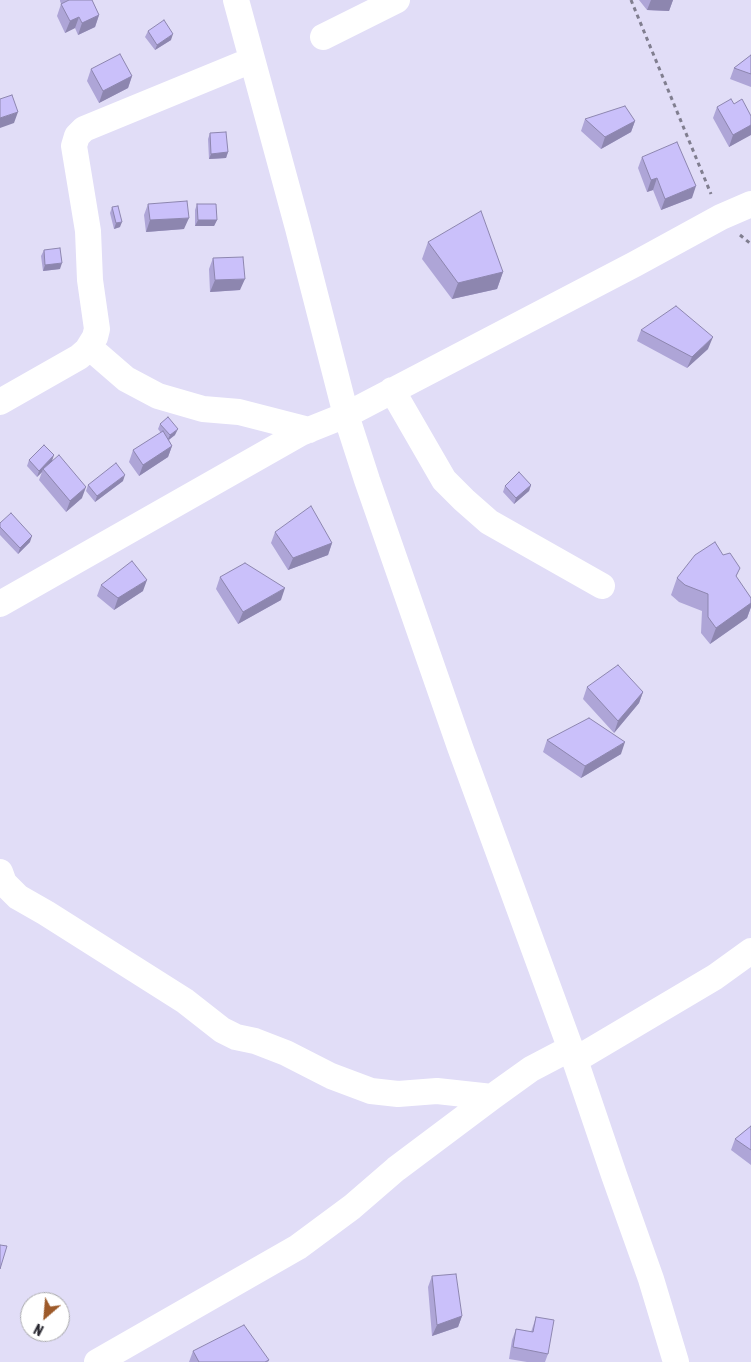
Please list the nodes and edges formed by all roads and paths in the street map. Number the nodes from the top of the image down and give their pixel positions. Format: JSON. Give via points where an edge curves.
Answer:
{"nodes":[{"id":1,"x":236,"y":0,"type":"edge"},
{"id":2,"x":397,"y":0,"type":"edge"},
{"id":3,"x":631,"y":0,"type":"edge"},
{"id":4,"x":323,"y":37,"type":"dead end"},
{"id":5,"x":252,"y":60,"type":"junction"},
{"id":6,"x":751,"y":204,"type":"edge"},
{"id":7,"x":721,"y":217,"type":"junction"},
{"id":8,"x":751,"y":244,"type":"edge"},
{"id":9,"x":89,"y":347,"type":"junction"},
{"id":10,"x":392,"y":390,"type":"junction"},
{"id":11,"x":0,"y":402,"type":"edge"},
{"id":12,"x":346,"y":415,"type":"junction"},
{"id":13,"x":309,"y":430,"type":"junction"},
{"id":14,"x":602,"y":586,"type":"dead end"},
{"id":15,"x":0,"y":604,"type":"edge"},
{"id":16,"x":0,"y":872,"type":"edge"},
{"id":17,"x":751,"y":950,"type":"edge"},
{"id":18,"x":573,"y":1054,"type":"junction"},
{"id":19,"x":492,"y":1097,"type":"junction"},
{"id":20,"x":97,"y":1362,"type":"edge"},
{"id":21,"x":676,"y":1362,"type":"edge"}],
"edges":[{"from":1,"to":5,"type":"street"},
{"from":2,"to":4,"type":"street"},
{"from":3,"to":7,"type":"path"},
{"from":5,"to":9,"type":"street","via":[[84,129],[77,136],[74,146],[88,231],[97,329]]},
{"from":5,"to":12,"type":"street"},
{"from":6,"to":7,"type":"street"},
{"from":7,"to":8,"type":"path"},
{"from":7,"to":10,"type":"street"},
{"from":9,"to":11,"type":"street","via":[[79,357]]},
{"from":9,"to":13,"type":"street","via":[[126,379],[158,396],[203,409],[239,412]]},
{"from":10,"to":12,"type":"street"},
{"from":10,"to":14,"type":"street","via":[[444,480],[464,500],[490,522]]},
{"from":12,"to":13,"type":"street"},
{"from":12,"to":18,"type":"street","via":[[417,628]]},
{"from":13,"to":15,"type":"street"},
{"from":16,"to":19,"type":"street","via":[[4,883],[18,897],[185,1001],[236,1037],[286,1053],[331,1076],[371,1091],[398,1094],[437,1091]]},
{"from":17,"to":18,"type":"street","via":[[715,977]]},
{"from":18,"to":19,"type":"street","via":[[531,1070]]},
{"from":18,"to":21,"type":"street","via":[[651,1279]]},
{"from":19,"to":20,"type":"street","via":[[298,1247]]}]}
